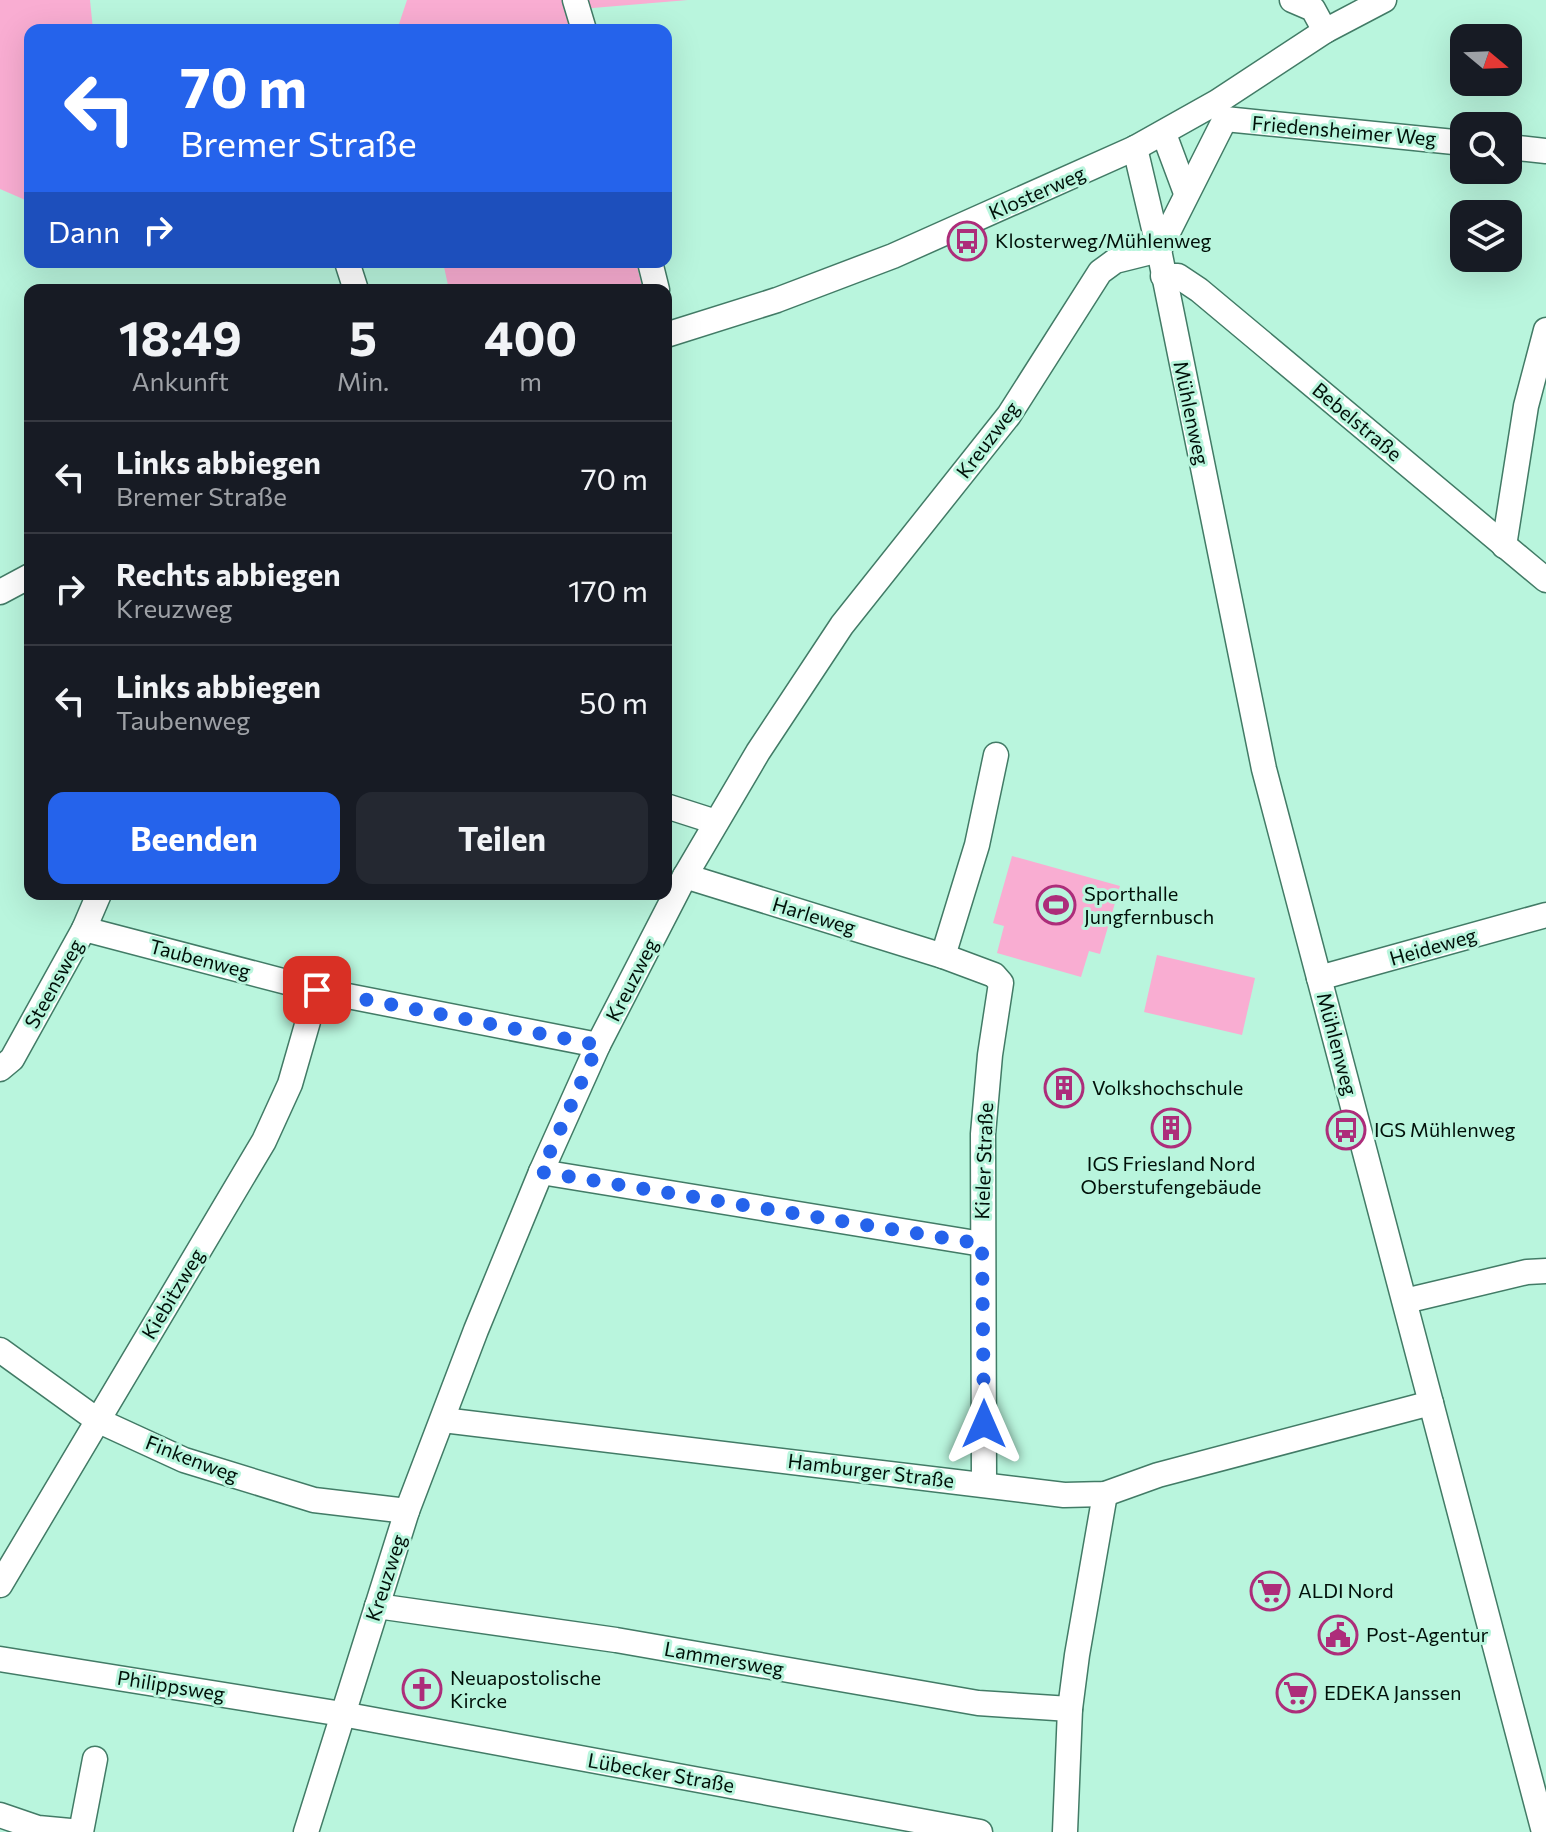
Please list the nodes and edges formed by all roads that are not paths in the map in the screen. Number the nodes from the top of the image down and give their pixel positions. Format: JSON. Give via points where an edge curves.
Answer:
{"nodes":[{"id":1,"x":575,"y":0,"type":"edge"},
{"id":2,"x":1292,"y":0,"type":"edge"},
{"id":3,"x":1384,"y":0,"type":"edge"},
{"id":4,"x":582,"y":24,"type":"edge"},
{"id":5,"x":1325,"y":31,"type":"junction"},
{"id":6,"x":1221,"y":111,"type":"junction"},
{"id":7,"x":1164,"y":134,"type":"junction"},
{"id":8,"x":1450,"y":141,"type":"edge"},
{"id":9,"x":1135,"y":148,"type":"junction"},
{"id":10,"x":1522,"y":148,"type":"edge"},
{"id":11,"x":1546,"y":151,"type":"edge"},
{"id":12,"x":1186,"y":193,"type":"junction"},
{"id":13,"x":1159,"y":250,"type":"junction"},
{"id":14,"x":1163,"y":276,"type":"junction"},
{"id":15,"x":672,"y":329,"type":"edge"},
{"id":16,"x":1546,"y":330,"type":"edge"},
{"id":17,"x":1536,"y":407,"type":"edge"},
{"id":18,"x":1504,"y":546,"type":"junction"},
{"id":19,"x":24,"y":579,"type":"edge"},
{"id":20,"x":1546,"y":580,"type":"edge"},
{"id":21,"x":0,"y":592,"type":"edge"},
{"id":22,"x":996,"y":755,"type":"dead end"},
{"id":23,"x":672,"y":808,"type":"edge"},
{"id":24,"x":716,"y":822,"type":"junction"},
{"id":25,"x":685,"y":876,"type":"junction"},
{"id":26,"x":96,"y":900,"type":"edge"},
{"id":27,"x":1546,"y":915,"type":"edge"},
{"id":28,"x":84,"y":929,"type":"junction"},
{"id":29,"x":943,"y":956,"type":"junction"},
{"id":30,"x":1319,"y":978,"type":"junction"},
{"id":31,"x":1001,"y":983,"type":"joint"},
{"id":32,"x":317,"y":990,"type":"junction"},
{"id":33,"x":598,"y":1045,"type":"junction"},
{"id":34,"x":0,"y":1069,"type":"edge"},
{"id":35,"x":541,"y":1172,"type":"junction"},
{"id":36,"x":982,"y":1244,"type":"junction"},
{"id":37,"x":1546,"y":1271,"type":"edge"},
{"id":38,"x":1405,"y":1301,"type":"junction"},
{"id":39,"x":0,"y":1350,"type":"edge"},
{"id":40,"x":1431,"y":1403,"type":"junction"},
{"id":41,"x":97,"y":1420,"type":"junction"},
{"id":42,"x":443,"y":1420,"type":"junction"},
{"id":43,"x":984,"y":1484,"type":"junction"},
{"id":44,"x":1105,"y":1494,"type":"junction"},
{"id":45,"x":407,"y":1511,"type":"junction"},
{"id":46,"x":0,"y":1585,"type":"edge"},
{"id":47,"x":377,"y":1606,"type":"junction"},
{"id":48,"x":0,"y":1659,"type":"edge"},
{"id":49,"x":1070,"y":1709,"type":"junction"},
{"id":50,"x":342,"y":1714,"type":"junction"},
{"id":51,"x":95,"y":1759,"type":"dead end"},
{"id":52,"x":0,"y":1815,"type":"edge"},
{"id":53,"x":306,"y":1832,"type":"edge"},
{"id":54,"x":980,"y":1832,"type":"edge"},
{"id":55,"x":1065,"y":1832,"type":"edge"},
{"id":56,"x":1544,"y":1832,"type":"edge"}],
"edges":[{"from":1,"to":4,"type":"street"},
{"from":2,"to":5,"type":"street","via":[[1313,9]]},
{"from":3,"to":5,"type":"street","name":"Klosterweg"},
{"from":5,"to":6,"type":"street","name":"Klosterweg"},
{"from":6,"to":7,"type":"street","name":"Klosterweg"},
{"from":6,"to":8,"type":"street","name":"Friedensheimer Weg"},
{"from":6,"to":12,"type":"street"},
{"from":7,"to":9,"type":"street","name":"Klosterweg"},
{"from":7,"to":12,"type":"street"},
{"from":9,"to":13,"type":"street","name":"Mühlenweg"},
{"from":9,"to":15,"type":"street","name":"Klosterweg","via":[[893,256],[777,300]]},
{"from":10,"to":11,"type":"street"},
{"from":12,"to":13,"type":"street"},
{"from":13,"to":14,"type":"street","name":"Mühlenweg"},
{"from":13,"to":24,"type":"street","name":"Kreuzweg","via":[[1115,261],[1100,272],[1009,415],[842,625]]},
{"from":14,"to":18,"type":"street","name":"Bebelstraße","via":[[1178,276],[1199,290]]},
{"from":14,"to":30,"type":"street","name":"Mühlenweg","via":[[1264,769]]},
{"from":16,"to":17,"type":"street"},
{"from":17,"to":18,"type":"street"},
{"from":18,"to":20,"type":"street","name":"Bebelstraße"},
{"from":19,"to":21,"type":"street"},
{"from":22,"to":29,"type":"street","via":[[977,845]]},
{"from":23,"to":24,"type":"street"},
{"from":24,"to":25,"type":"street","name":"Kreuzweg"},
{"from":25,"to":29,"type":"street","name":"Harleweg"},
{"from":25,"to":33,"type":"street","name":"Kreuzweg"},
{"from":26,"to":28,"type":"street","name":"Steensweg"},
{"from":27,"to":30,"type":"street","name":"Heideweg"},
{"from":28,"to":32,"type":"street","name":"Taubenweg"},
{"from":28,"to":34,"type":"street","name":"Steensweg","via":[[12,1059]]},
{"from":29,"to":31,"type":"street","name":"Harleweg","via":[[994,975]]},
{"from":30,"to":38,"type":"street","name":"Mühlenweg"},
{"from":31,"to":36,"type":"street","name":"Kieler Straße","via":[[983,1134]]},
{"from":32,"to":33,"type":"street","name":"Taubenweg"},
{"from":32,"to":41,"type":"street","name":"Kiebitzweg","via":[[290,1084],[264,1141]]},
{"from":33,"to":35,"type":"street","name":"Kreuzweg"},
{"from":35,"to":36,"type":"street"},
{"from":35,"to":42,"type":"street","name":"Kreuzweg"},
{"from":36,"to":43,"type":"street","name":"Kieler Straße"},
{"from":37,"to":38,"type":"street"},
{"from":38,"to":40,"type":"street","name":"Mühlenweg"},
{"from":39,"to":41,"type":"street","name":"Finkenweg"},
{"from":40,"to":44,"type":"street","name":"Hamburger Straße","via":[[1158,1475]]},
{"from":40,"to":56,"type":"street","name":"Mühlenweg"},
{"from":41,"to":45,"type":"street","name":"Finkenweg","via":[[184,1460],[269,1487],[314,1500]]},
{"from":41,"to":46,"type":"street","name":"Kiebitzweg"},
{"from":42,"to":43,"type":"street","name":"Hamburger Straße"},
{"from":42,"to":45,"type":"street","name":"Kreuzweg"},
{"from":43,"to":44,"type":"street","name":"Hamburger Straße","via":[[1064,1495]]},
{"from":44,"to":49,"type":"street"},
{"from":45,"to":47,"type":"street","name":"Kreuzweg"},
{"from":47,"to":49,"type":"street","name":"Lammersweg","via":[[616,1640],[978,1703]]},
{"from":47,"to":50,"type":"street","name":"Kreuzweg"},
{"from":48,"to":50,"type":"street","name":"Philippsweg"},
{"from":49,"to":55,"type":"street"},
{"from":50,"to":53,"type":"street","name":"Kreuzweg"},
{"from":50,"to":54,"type":"street","name":"Lübecker Straße"},
{"from":51,"to":52,"type":"street","via":[[81,1832],[38,1828]]}]}
